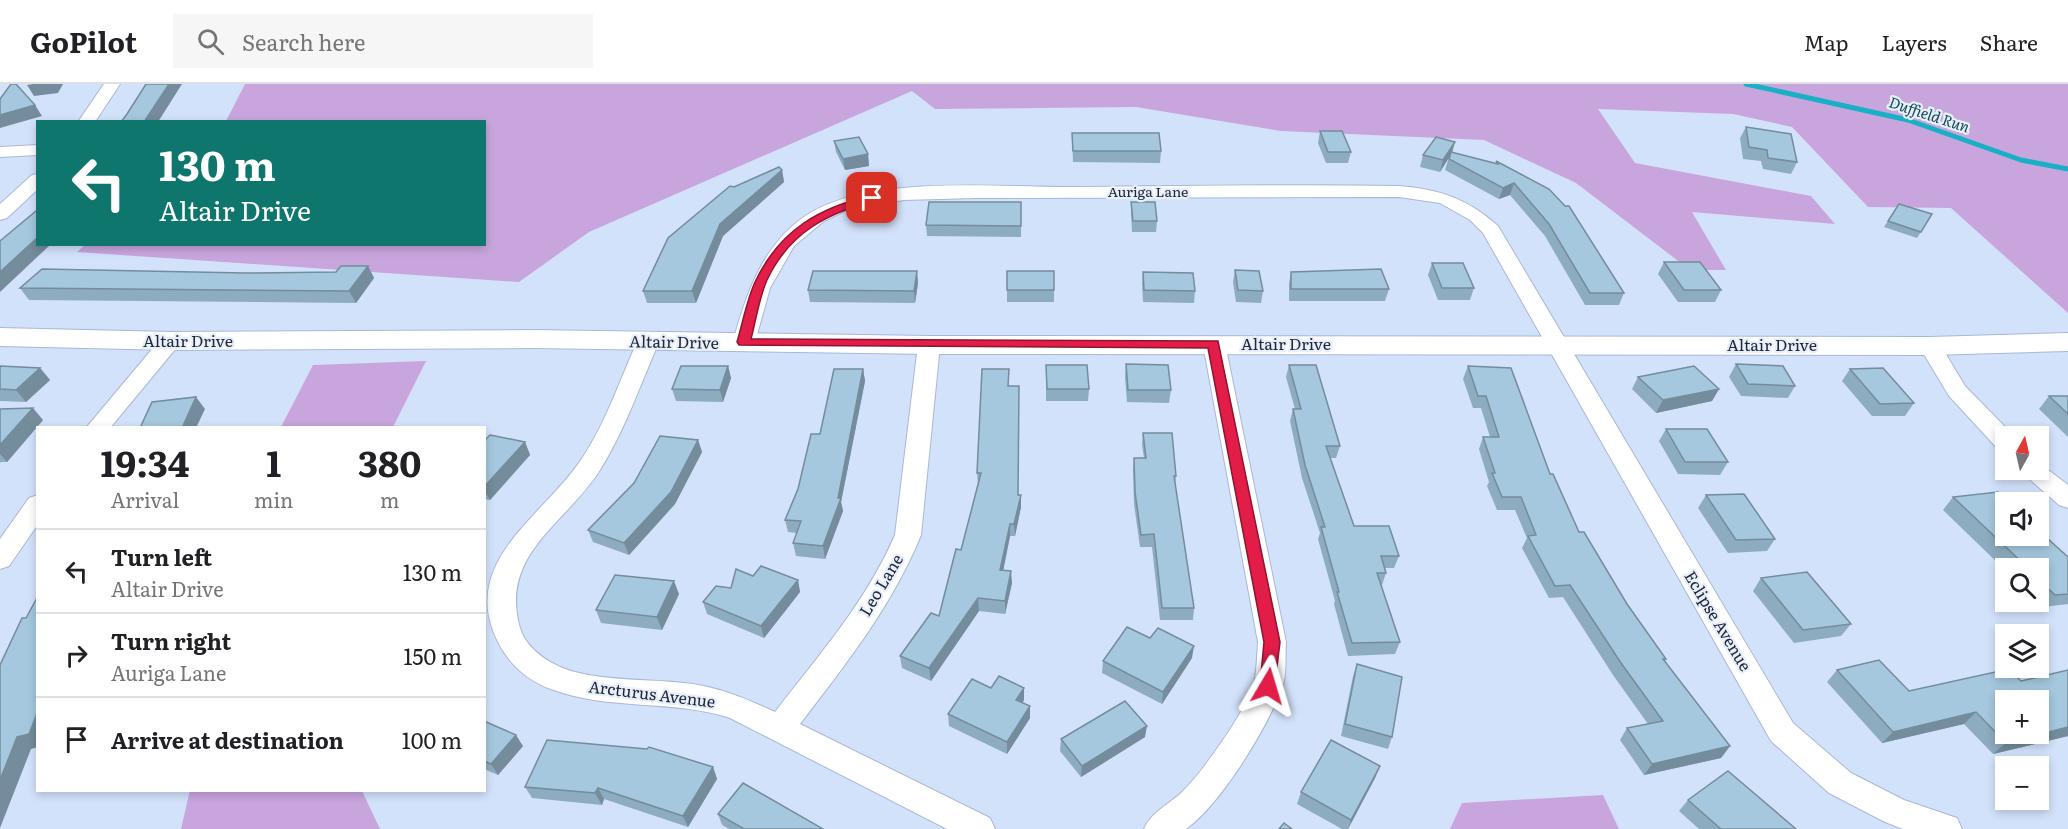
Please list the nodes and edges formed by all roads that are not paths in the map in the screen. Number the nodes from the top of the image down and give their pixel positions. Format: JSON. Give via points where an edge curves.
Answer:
{"nodes":[{"id":1,"x":112,"y":84,"type":"edge"},
{"id":2,"x":87,"y":120,"type":"edge"},
{"id":3,"x":36,"y":150,"type":"edge"},
{"id":4,"x":0,"y":152,"type":"edge"},
{"id":5,"x":36,"y":181,"type":"edge"},
{"id":6,"x":0,"y":214,"type":"edge"},
{"id":7,"x":0,"y":337,"type":"edge"},
{"id":8,"x":171,"y":341,"type":"junction"},
{"id":9,"x":648,"y":342,"type":"junction"},
{"id":10,"x":744,"y":342,"type":"junction"},
{"id":11,"x":2068,"y":342,"type":"edge"},
{"id":12,"x":1214,"y":344,"type":"junction"},
{"id":13,"x":1555,"y":344,"type":"junction"},
{"id":14,"x":929,"y":345,"type":"junction"},
{"id":15,"x":1930,"y":346,"type":"junction"},
{"id":16,"x":99,"y":426,"type":"edge"},
{"id":17,"x":1995,"y":432,"type":"edge"},
{"id":18,"x":2046,"y":480,"type":"edge"},
{"id":19,"x":2068,"y":499,"type":"edge"},
{"id":20,"x":36,"y":507,"type":"edge"},
{"id":21,"x":0,"y":559,"type":"edge"},
{"id":22,"x":779,"y":729,"type":"junction"},
{"id":23,"x":979,"y":829,"type":"edge"},
{"id":24,"x":1160,"y":829,"type":"edge"},
{"id":25,"x":1946,"y":829,"type":"edge"}],
"edges":[{"from":1,"to":2,"type":"street"},
{"from":3,"to":4,"type":"street"},
{"from":5,"to":6,"type":"street"},
{"from":7,"to":8,"type":"street","name":"Altair Drive"},
{"from":8,"to":9,"type":"street","name":"Altair Drive"},
{"from":8,"to":16,"type":"street"},
{"from":9,"to":10,"type":"street","name":"Altair Drive"},
{"from":9,"to":22,"type":"street","name":"Arcturus Avenue","via":[[591,464],[576,487],[513,558],[502,581],[509,637],[520,653],[556,679],[620,692],[703,698],[738,708]]},
{"from":10,"to":13,"type":"street","name":"Auriga Lane","via":[[761,281],[780,249],[817,217],[858,200],[933,194],[1362,190],[1431,195],[1468,208],[1491,230]]},
{"from":10,"to":14,"type":"street","name":"Altair Drive"},
{"from":11,"to":15,"type":"street","name":"Altair Drive"},
{"from":12,"to":13,"type":"street","name":"Altair Drive"},
{"from":12,"to":14,"type":"street","name":"Altair Drive"},
{"from":12,"to":24,"type":"street","via":[[1272,642],[1272,668],[1268,686],[1208,787],[1174,821]]},
{"from":13,"to":15,"type":"street","name":"Altair Drive"},
{"from":13,"to":25,"type":"street","name":"Eclipse Avenue","via":[[1782,732],[1840,783],[1896,812]]},
{"from":14,"to":22,"type":"street","name":"Leo Lane","via":[[908,535],[899,560],[878,597]]},
{"from":15,"to":17,"type":"street","via":[[1957,392]]},
{"from":18,"to":19,"type":"street"},
{"from":20,"to":21,"type":"street"},
{"from":22,"to":23,"type":"street","name":"Arcturus Avenue"}]}
